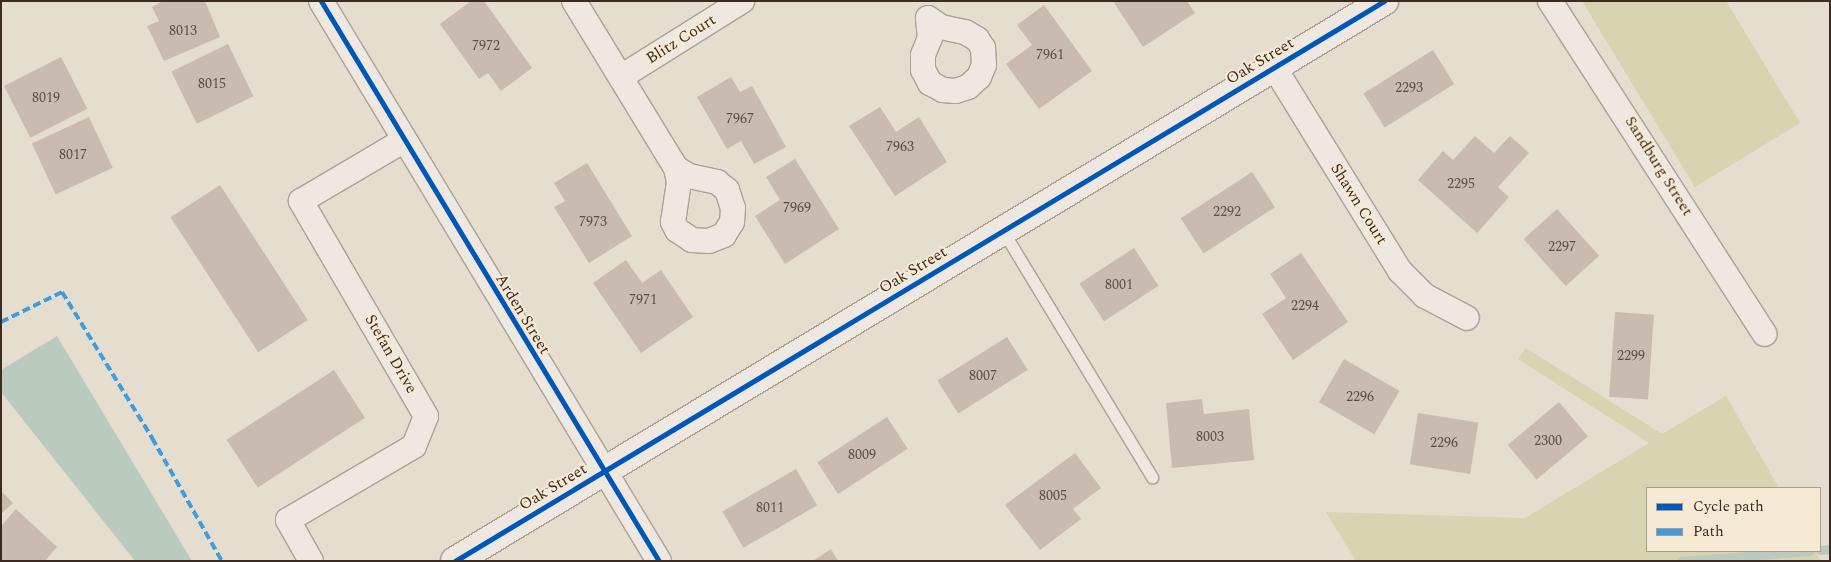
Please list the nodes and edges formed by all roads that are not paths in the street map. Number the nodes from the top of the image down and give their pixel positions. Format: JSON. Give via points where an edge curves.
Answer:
{"nodes":[{"id":1,"x":321,"y":1,"type":"edge"},
{"id":2,"x":574,"y":1,"type":"edge"},
{"id":3,"x":742,"y":1,"type":"edge"},
{"id":4,"x":1384,"y":1,"type":"edge"},
{"id":5,"x":1550,"y":1,"type":"edge"},
{"id":6,"x":1274,"y":67,"type":"junction"},
{"id":7,"x":621,"y":77,"type":"junction"},
{"id":8,"x":403,"y":141,"type":"junction"},
{"id":9,"x":676,"y":168,"type":"dead end"},
{"id":10,"x":1003,"y":231,"type":"junction"},
{"id":11,"x":1467,"y":318,"type":"dead end"},
{"id":12,"x":1765,"y":334,"type":"dead end"},
{"id":13,"x":604,"y":471,"type":"junction"},
{"id":14,"x":1152,"y":477,"type":"dead end"},
{"id":15,"x":311,"y":561,"type":"edge"},
{"id":16,"x":455,"y":561,"type":"edge"},
{"id":17,"x":659,"y":561,"type":"edge"}],
"edges":[{"from":1,"to":8,"type":"street","name":"Arden Street"},
{"from":2,"to":7,"type":"street"},
{"from":3,"to":7,"type":"street","name":"Blitz Court"},
{"from":4,"to":6,"type":"street","name":"Oak Street"},
{"from":5,"to":12,"type":"street","name":"Sandburg Street"},
{"from":6,"to":10,"type":"street","name":"Oak Street"},
{"from":6,"to":11,"type":"street","name":"Shawn Court","via":[[1400,271],[1425,296]]},
{"from":7,"to":9,"type":"street"},
{"from":8,"to":13,"type":"street","name":"Arden Street"},
{"from":8,"to":15,"type":"street","name":"Stefan Drive","via":[[301,201],[426,416],[414,446],[288,520]]},
{"from":10,"to":13,"type":"street","name":"Oak Street"},
{"from":10,"to":14,"type":"lane"},
{"from":13,"to":16,"type":"street","name":"Oak Street"},
{"from":13,"to":17,"type":"street","name":"Arden Street"}]}
